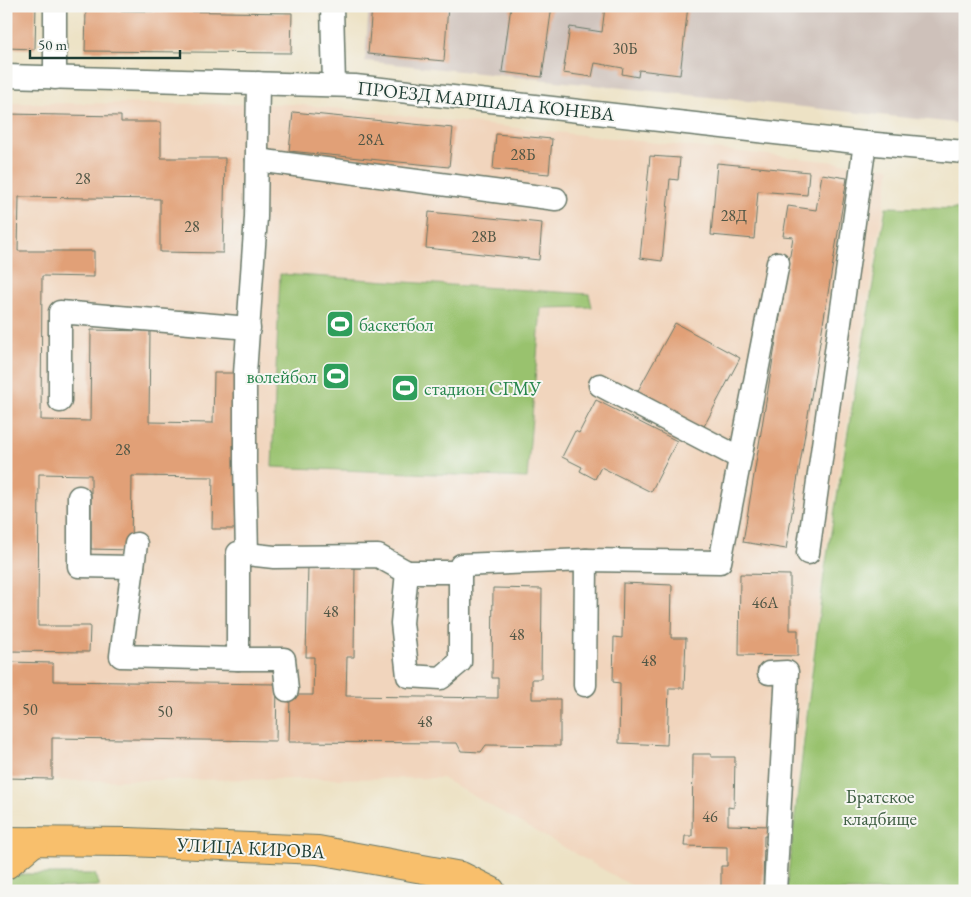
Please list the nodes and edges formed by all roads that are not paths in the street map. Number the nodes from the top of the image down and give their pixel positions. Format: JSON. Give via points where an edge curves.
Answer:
{"nodes":[{"id":1,"x":55,"y":6,"type":"edge"},
{"id":2,"x":332,"y":6,"type":"edge"},
{"id":3,"x":6,"y":76,"type":"edge"},
{"id":4,"x":55,"y":78,"type":"junction"},
{"id":5,"x":258,"y":83,"type":"junction"},
{"id":6,"x":334,"y":85,"type":"junction"},
{"id":7,"x":865,"y":143,"type":"junction"},
{"id":8,"x":965,"y":152,"type":"edge"},
{"id":9,"x":257,"y":160,"type":"junction"},
{"id":10,"x":556,"y":199,"type":"dead end"},
{"id":11,"x":778,"y":263,"type":"dead end"},
{"id":12,"x":249,"y":328,"type":"junction"},
{"id":13,"x":600,"y":385,"type":"dead end"},
{"id":14,"x":60,"y":401,"type":"dead end"},
{"id":15,"x":740,"y":458,"type":"junction"},
{"id":16,"x":79,"y":497,"type":"dead end"},
{"id":17,"x":136,"y":544,"type":"dead end"},
{"id":18,"x":808,"y":553,"type":"dead end"},
{"id":19,"x":247,"y":554,"type":"junction"},
{"id":20,"x":586,"y":560,"type":"junction"},
{"id":21,"x":133,"y":567,"type":"junction"},
{"id":22,"x":407,"y":572,"type":"junction"},
{"id":23,"x":460,"y":572,"type":"junction"},
{"id":24,"x":238,"y":659,"type":"junction"},
{"id":25,"x":769,"y":673,"type":"dead end"},
{"id":26,"x":585,"y":685,"type":"dead end"},
{"id":27,"x":287,"y":690,"type":"dead end"},
{"id":28,"x":6,"y":824,"type":"edge"},
{"id":29,"x":6,"y":841,"type":"edge"},
{"id":30,"x":35,"y":841,"type":"junction"},
{"id":31,"x":6,"y":865,"type":"edge"},
{"id":32,"x":491,"y":891,"type":"edge"},
{"id":33,"x":775,"y":891,"type":"edge"}],
"edges":[{"from":1,"to":4,"type":"street"},
{"from":2,"to":6,"type":"street"},
{"from":3,"to":4,"type":"street","name":"ПРОЕЗД МАРШАЛА КОНЕВА"},
{"from":4,"to":5,"type":"street","name":"ПРОЕЗД МАРШАЛА КОНЕВА"},
{"from":5,"to":6,"type":"street","name":"ПРОЕЗД МАРШАЛА КОНЕВА"},
{"from":5,"to":9,"type":"street"},
{"from":6,"to":7,"type":"street","name":"ПРОЕЗД МАРШАЛА КОНЕВА"},
{"from":7,"to":8,"type":"street","name":"ПРОЕЗД МАРШАЛА КОНЕВА"},
{"from":7,"to":18,"type":"street"},
{"from":9,"to":10,"type":"street"},
{"from":9,"to":12,"type":"street"},
{"from":11,"to":15,"type":"street"},
{"from":12,"to":14,"type":"street","via":[[60,312]]},
{"from":12,"to":19,"type":"street","via":[[245,374]]},
{"from":13,"to":15,"type":"street"},
{"from":15,"to":20,"type":"street","via":[[720,562]]},
{"from":16,"to":21,"type":"street","via":[[79,566]]},
{"from":17,"to":21,"type":"street"},
{"from":19,"to":22,"type":"street","via":[[274,557],[378,556]]},
{"from":19,"to":24,"type":"street","via":[[238,553]]},
{"from":20,"to":23,"type":"street","via":[[461,565]]},
{"from":20,"to":26,"type":"street"},
{"from":21,"to":24,"type":"street","via":[[121,656]]},
{"from":22,"to":23,"type":"street"},
{"from":22,"to":23,"type":"street","via":[[402,623],[408,676],[441,678],[460,662]]},
{"from":24,"to":27,"type":"street","via":[[284,659]]},
{"from":25,"to":33,"type":"street","via":[[787,672]]},
{"from":28,"to":30,"type":"main road"},
{"from":29,"to":30,"type":"main road","name":"УЛИЦА КИРОВА"},
{"from":30,"to":31,"type":"main road"},
{"from":30,"to":32,"type":"main road","name":"УЛИЦА КИРОВА","via":[[318,850],[461,876]]}]}
